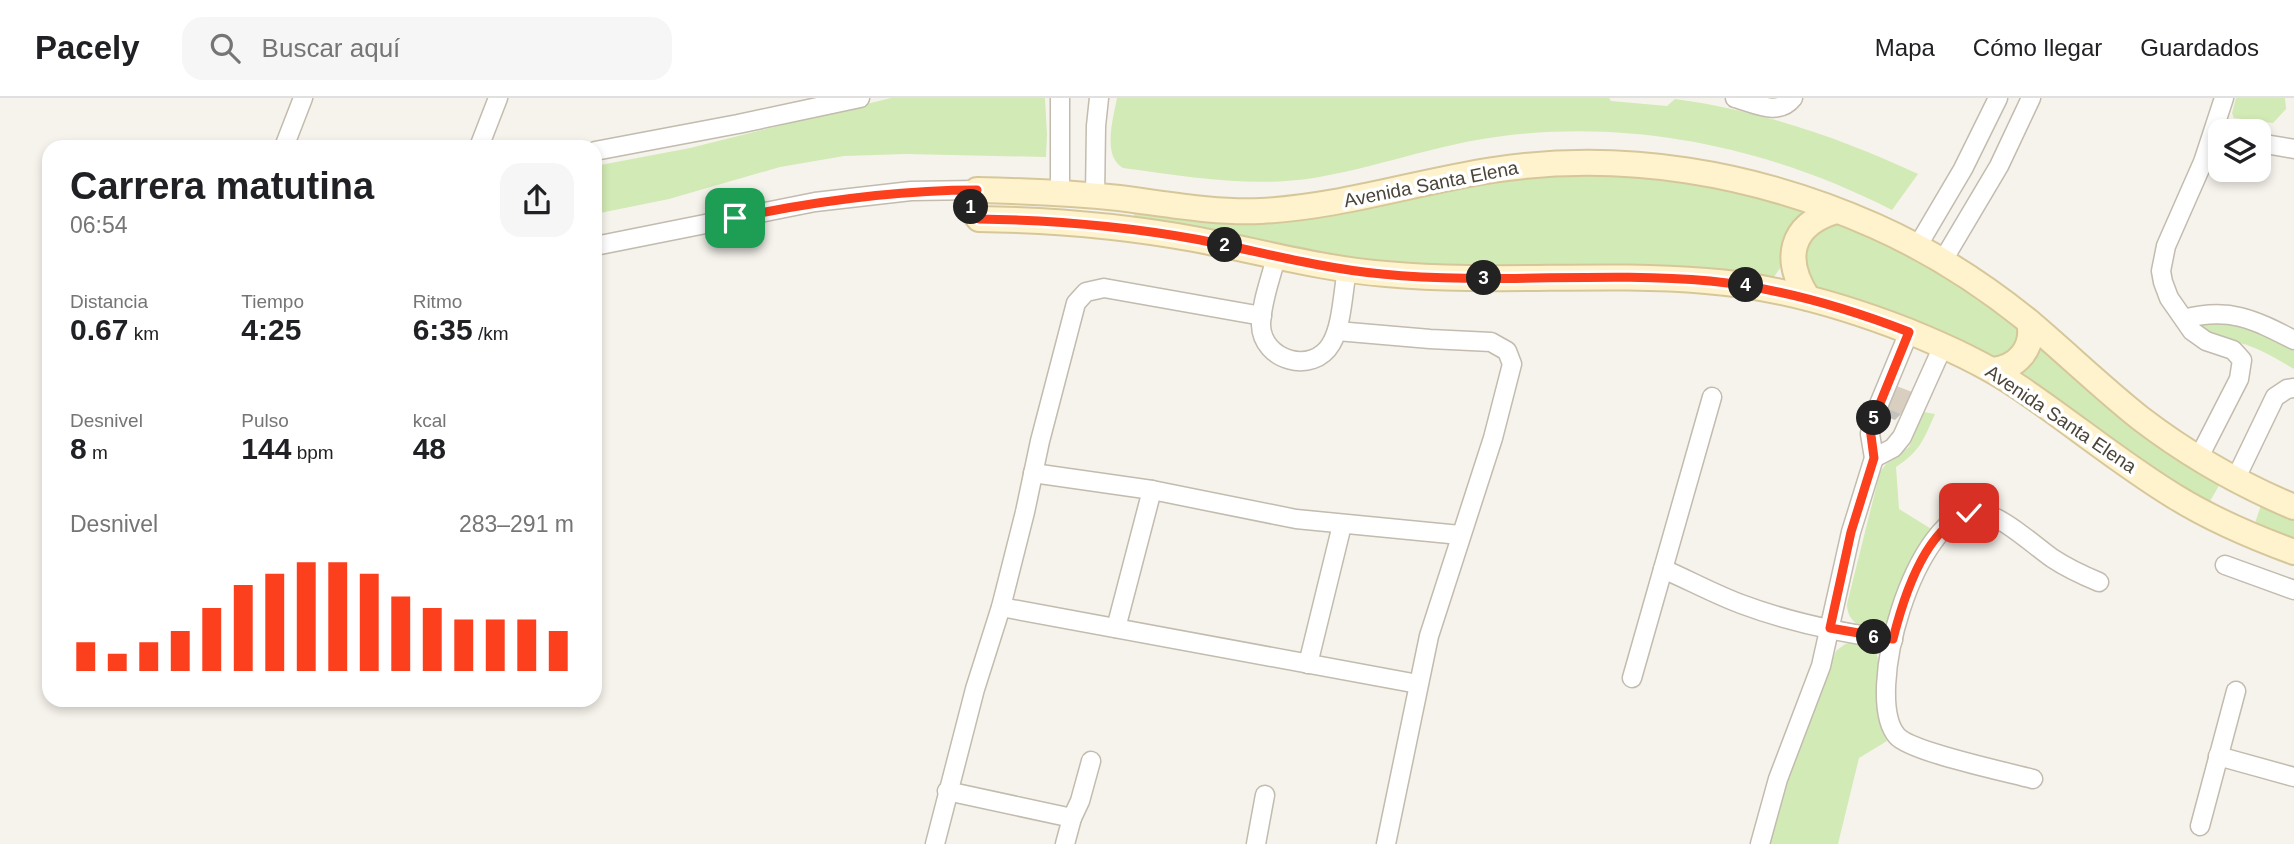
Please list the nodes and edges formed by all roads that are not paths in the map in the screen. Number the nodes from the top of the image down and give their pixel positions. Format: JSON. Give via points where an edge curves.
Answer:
{"nodes":[{"id":1,"x":303,"y":98,"type":"edge"},
{"id":2,"x":498,"y":98,"type":"edge"},
{"id":3,"x":860,"y":98,"type":"edge"},
{"id":4,"x":1060,"y":98,"type":"edge"},
{"id":5,"x":1099,"y":98,"type":"edge"},
{"id":6,"x":1735,"y":98,"type":"edge"},
{"id":7,"x":1793,"y":98,"type":"edge"},
{"id":8,"x":1998,"y":98,"type":"edge"},
{"id":9,"x":2031,"y":98,"type":"edge"},
{"id":10,"x":2224,"y":98,"type":"edge"},
{"id":11,"x":2220,"y":119,"type":"edge"},
{"id":12,"x":287,"y":140,"type":"edge"},
{"id":13,"x":482,"y":140,"type":"edge"},
{"id":14,"x":2271,"y":145,"type":"edge"},
{"id":15,"x":2294,"y":149,"type":"edge"},
{"id":16,"x":602,"y":150,"type":"edge"},
{"id":17,"x":2208,"y":156,"type":"edge"},
{"id":18,"x":977,"y":190,"type":"junction"},
{"id":19,"x":1060,"y":193,"type":"junction"},
{"id":20,"x":1096,"y":196,"type":"junction"},
{"id":21,"x":1836,"y":211,"type":"junction"},
{"id":22,"x":602,"y":245,"type":"edge"},
{"id":23,"x":1917,"y":247,"type":"junction"},
{"id":24,"x":1276,"y":257,"type":"junction"},
{"id":25,"x":1942,"y":262,"type":"junction"},
{"id":26,"x":1347,"y":270,"type":"junction"},
{"id":27,"x":1808,"y":298,"type":"junction"},
{"id":28,"x":1262,"y":316,"type":"junction"},
{"id":29,"x":2184,"y":319,"type":"junction"},
{"id":30,"x":2029,"y":322,"type":"junction"},
{"id":31,"x":1336,"y":331,"type":"junction"},
{"id":32,"x":1909,"y":332,"type":"junction"},
{"id":33,"x":2294,"y":340,"type":"edge"},
{"id":34,"x":1943,"y":346,"type":"junction"},
{"id":35,"x":1992,"y":370,"type":"junction"},
{"id":36,"x":2294,"y":388,"type":"edge"},
{"id":37,"x":1712,"y":397,"type":"dead end"},
{"id":38,"x":1874,"y":458,"type":"junction"},
{"id":39,"x":2198,"y":458,"type":"junction"},
{"id":40,"x":1033,"y":473,"type":"junction"},
{"id":41,"x":2235,"y":480,"type":"junction"},
{"id":42,"x":1152,"y":491,"type":"junction"},
{"id":43,"x":2294,"y":507,"type":"edge"},
{"id":44,"x":2218,"y":520,"type":"junction"},
{"id":45,"x":1342,"y":525,"type":"junction"},
{"id":46,"x":1461,"y":535,"type":"junction"},
{"id":47,"x":2294,"y":552,"type":"edge"},
{"id":48,"x":2225,"y":565,"type":"dead end"},
{"id":49,"x":1663,"y":569,"type":"junction"},
{"id":50,"x":2099,"y":582,"type":"dead end"},
{"id":51,"x":2294,"y":590,"type":"edge"},
{"id":52,"x":1001,"y":607,"type":"junction"},
{"id":53,"x":1116,"y":628,"type":"junction"},
{"id":54,"x":1830,"y":628,"type":"junction"},
{"id":55,"x":1893,"y":639,"type":"junction"},
{"id":56,"x":1308,"y":664,"type":"junction"},
{"id":57,"x":1632,"y":678,"type":"dead end"},
{"id":58,"x":1418,"y":684,"type":"junction"},
{"id":59,"x":2236,"y":691,"type":"dead end"},
{"id":60,"x":2218,"y":756,"type":"junction"},
{"id":61,"x":1091,"y":761,"type":"dead end"},
{"id":62,"x":2294,"y":777,"type":"edge"},
{"id":63,"x":2033,"y":779,"type":"dead end"},
{"id":64,"x":947,"y":791,"type":"junction"},
{"id":65,"x":1265,"y":795,"type":"dead end"},
{"id":66,"x":1072,"y":818,"type":"junction"},
{"id":67,"x":2200,"y":826,"type":"dead end"},
{"id":68,"x":935,"y":844,"type":"edge"},
{"id":69,"x":1065,"y":844,"type":"edge"},
{"id":70,"x":1256,"y":844,"type":"edge"},
{"id":71,"x":1386,"y":844,"type":"edge"},
{"id":72,"x":1760,"y":844,"type":"edge"}],
"edges":[{"from":1,"to":12,"type":"street"},
{"from":2,"to":13,"type":"street"},
{"from":3,"to":16,"type":"street"},
{"from":4,"to":19,"type":"street"},
{"from":5,"to":20,"type":"street"},
{"from":6,"to":7,"type":"street","via":[[1779,109]]},
{"from":8,"to":23,"type":"street"},
{"from":9,"to":25,"type":"street","via":[[1999,166]]},
{"from":10,"to":11,"type":"street"},
{"from":14,"to":15,"type":"street"},
{"from":17,"to":29,"type":"street","via":[[2162,261],[2165,290]]},
{"from":18,"to":19,"type":"street","name":"Avenida Santa Elena"},
{"from":18,"to":22,"type":"street","name":"Avenida Santa Elena","via":[[840,199]]},
{"from":18,"to":24,"type":"street","name":"Avenida Santa Elena","via":[[971,208],[979,219],[1082,223],[1195,239]]},
{"from":19,"to":20,"type":"street","name":"Avenida Santa Elena"},
{"from":20,"to":21,"type":"street","name":"Avenida Santa Elena","via":[[1262,211],[1347,201],[1515,167],[1616,163],[1709,174],[1787,193]]},
{"from":21,"to":23,"type":"street","name":"Avenida Santa Elena"},
{"from":21,"to":27,"type":"street","via":[[1807,225],[1794,249],[1794,269]]},
{"from":23,"to":25,"type":"street","name":"Avenida Santa Elena"},
{"from":24,"to":26,"type":"street","name":"Avenida Santa Elena"},
{"from":24,"to":28,"type":"street"},
{"from":25,"to":30,"type":"street","name":"Avenida Santa Elena"},
{"from":26,"to":27,"type":"street","name":"Avenida Santa Elena","via":[[1447,278],[1675,279],[1744,285]]},
{"from":26,"to":31,"type":"street"},
{"from":27,"to":32,"type":"street","name":"Avenida Santa Elena"},
{"from":28,"to":31,"type":"street","via":[[1265,342],[1288,360],[1308,361],[1323,353]]},
{"from":28,"to":40,"type":"street","via":[[1104,288],[1086,292],[1076,303]]},
{"from":29,"to":33,"type":"street","via":[[2226,313]]},
{"from":29,"to":39,"type":"street","via":[[2200,338],[2237,353],[2242,365]]},
{"from":30,"to":35,"type":"street","via":[[2030,340],[2023,354],[2010,366]]},
{"from":30,"to":39,"type":"street","name":"Avenida Santa Elena","via":[[2114,397]]},
{"from":31,"to":46,"type":"street","via":[[1491,342],[1507,351],[1511,371]]},
{"from":32,"to":34,"type":"street","name":"Avenida Santa Elena"},
{"from":32,"to":38,"type":"street","via":[[1872,421]]},
{"from":34,"to":35,"type":"street","name":"Avenida Santa Elena"},
{"from":34,"to":38,"type":"street","via":[[1902,437]]},
{"from":35,"to":44,"type":"street","name":"Avenida Santa Elena","via":[[2152,482]]},
{"from":36,"to":41,"type":"street","via":[[2275,397]]},
{"from":37,"to":49,"type":"street"},
{"from":38,"to":54,"type":"street","via":[[1851,532]]},
{"from":39,"to":41,"type":"street","name":"Avenida Santa Elena"},
{"from":40,"to":42,"type":"street"},
{"from":40,"to":52,"type":"street"},
{"from":41,"to":43,"type":"street","name":"Avenida Santa Elena"},
{"from":41,"to":44,"type":"street","via":[[2221,497]]},
{"from":42,"to":45,"type":"street"},
{"from":42,"to":53,"type":"street"},
{"from":44,"to":47,"type":"street","name":"Avenida Santa Elena"},
{"from":45,"to":46,"type":"street"},
{"from":45,"to":56,"type":"street"},
{"from":46,"to":58,"type":"street"},
{"from":48,"to":51,"type":"street"},
{"from":49,"to":54,"type":"street","via":[[1741,604]]},
{"from":49,"to":57,"type":"street"},
{"from":50,"to":55,"type":"street","via":[[2070,569],[2000,521],[1969,513],[1949,524],[1930,548],[1912,581]]},
{"from":52,"to":53,"type":"street"},
{"from":52,"to":64,"type":"street"},
{"from":53,"to":56,"type":"street"},
{"from":54,"to":55,"type":"street"},
{"from":54,"to":72,"type":"street"},
{"from":55,"to":63,"type":"street","via":[[1886,702],[1892,729],[1901,740],[1915,748]]},
{"from":56,"to":58,"type":"street"},
{"from":58,"to":71,"type":"street"},
{"from":59,"to":60,"type":"street"},
{"from":60,"to":62,"type":"street"},
{"from":60,"to":67,"type":"street"},
{"from":61,"to":66,"type":"street"},
{"from":64,"to":66,"type":"street"},
{"from":64,"to":68,"type":"street"},
{"from":65,"to":70,"type":"street"},
{"from":66,"to":69,"type":"street"}]}
